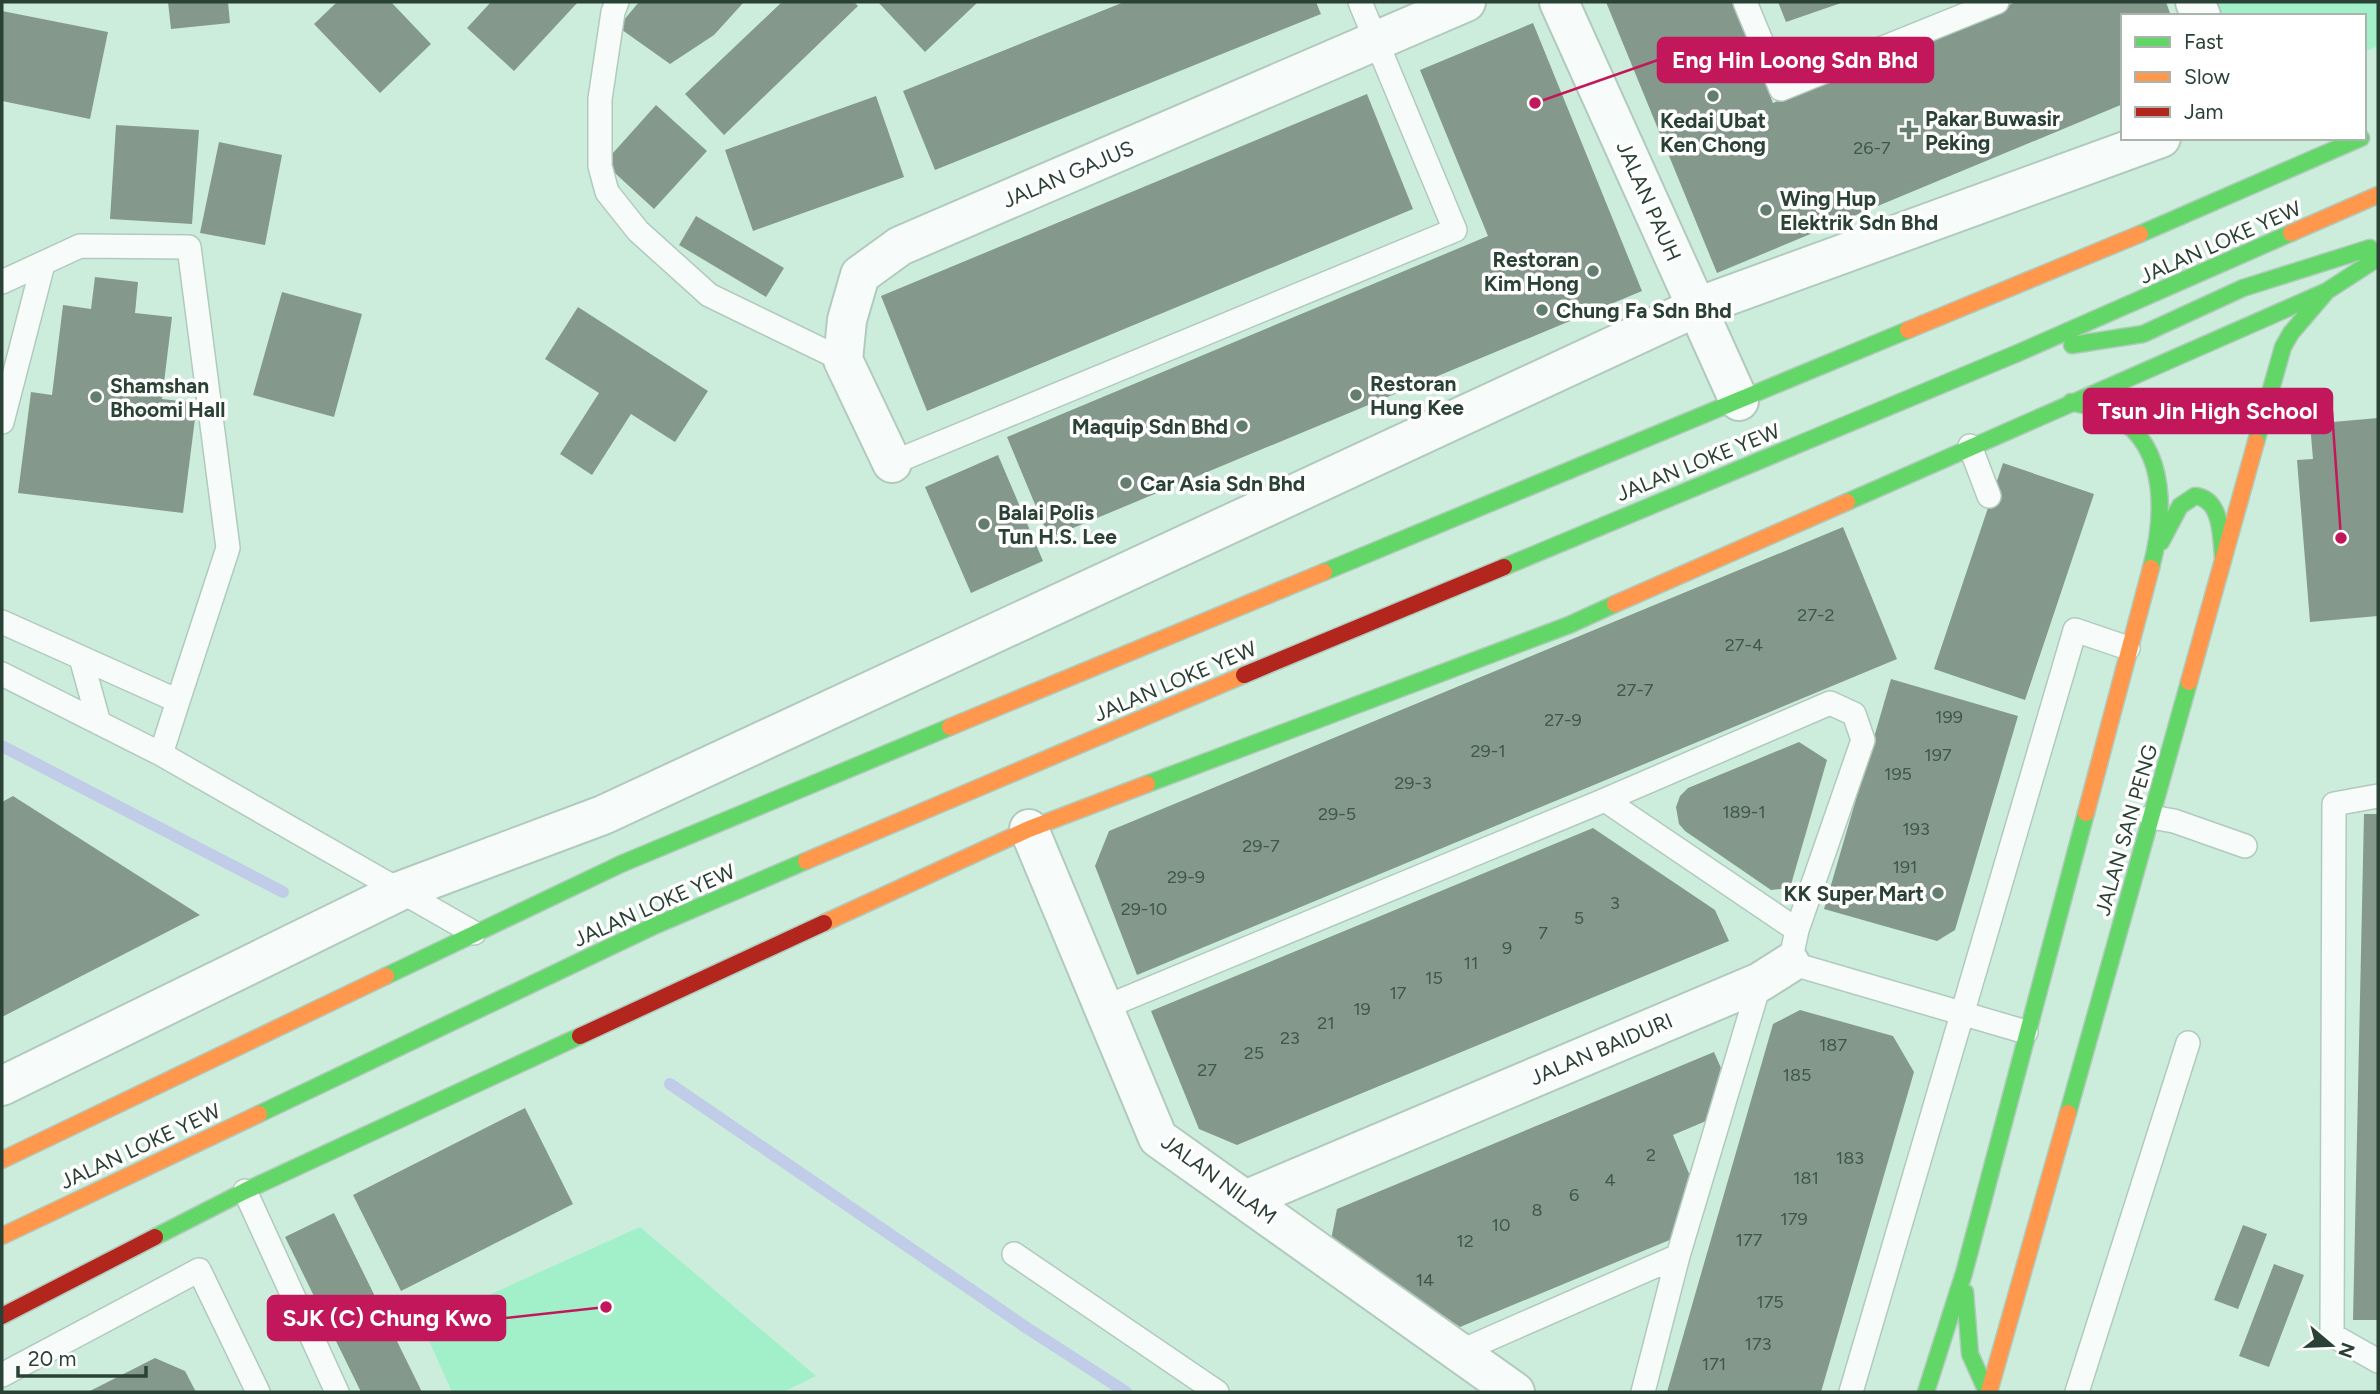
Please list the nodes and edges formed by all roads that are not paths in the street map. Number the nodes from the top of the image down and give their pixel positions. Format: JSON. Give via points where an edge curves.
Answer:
{"nodes":[{"id":1,"x":617,"y":2,"type":"edge"},
{"id":2,"x":1360,"y":2,"type":"edge"},
{"id":3,"x":1466,"y":2,"type":"edge"},
{"id":4,"x":1559,"y":2,"type":"edge"},
{"id":5,"x":1745,"y":2,"type":"edge"},
{"id":6,"x":1997,"y":2,"type":"edge"},
{"id":7,"x":1378,"y":40,"type":"junction"},
{"id":8,"x":2156,"y":140,"type":"edge"},
{"id":9,"x":2358,"y":140,"type":"edge"},
{"id":10,"x":2378,"y":195,"type":"edge"},
{"id":11,"x":2378,"y":245,"type":"edge"},
{"id":12,"x":2378,"y":258,"type":"edge"},
{"id":13,"x":43,"y":264,"type":"junction"},
{"id":14,"x":2,"y":282,"type":"edge"},
{"id":15,"x":2327,"y":291,"type":"junction"},
{"id":16,"x":1697,"y":307,"type":"junction"},
{"id":17,"x":2018,"y":354,"type":"junction"},
{"id":18,"x":843,"y":360,"type":"junction"},
{"id":19,"x":1740,"y":401,"type":"junction"},
{"id":20,"x":2071,"y":402,"type":"junction"},
{"id":21,"x":2,"y":422,"type":"edge"},
{"id":22,"x":1970,"y":446,"type":"junction"},
{"id":23,"x":892,"y":463,"type":"joint"},
{"id":24,"x":1989,"y":496,"type":"dead end"},
{"id":25,"x":2155,"y":553,"type":"junction"},
{"id":26,"x":2224,"y":562,"type":"junction"},
{"id":27,"x":2,"y":622,"type":"edge"},
{"id":28,"x":2129,"y":648,"type":"junction"},
{"id":29,"x":81,"y":658,"type":"junction"},
{"id":30,"x":2,"y":674,"type":"edge"},
{"id":31,"x":178,"y":701,"type":"junction"},
{"id":32,"x":99,"y":723,"type":"junction"},
{"id":33,"x":161,"y":754,"type":"junction"},
{"id":34,"x":2378,"y":796,"type":"edge"},
{"id":35,"x":1605,"y":800,"type":"junction"},
{"id":36,"x":2151,"y":817,"type":"junction"},
{"id":37,"x":1029,"y":829,"type":"junction"},
{"id":38,"x":2245,"y":846,"type":"dead end"},
{"id":39,"x":400,"y":891,"type":"junction"},
{"id":40,"x":474,"y":933,"type":"junction"},
{"id":41,"x":1782,"y":958,"type":"junction"},
{"id":42,"x":1103,"y":1008,"type":"junction"},
{"id":43,"x":1962,"y":1014,"type":"junction"},
{"id":44,"x":2026,"y":1032,"type":"junction"},
{"id":45,"x":2188,"y":1043,"type":"dead end"},
{"id":46,"x":2,"y":1086,"type":"edge"},
{"id":47,"x":2,"y":1160,"type":"edge"},
{"id":48,"x":245,"y":1191,"type":"junction"},
{"id":49,"x":1245,"y":1200,"type":"junction"},
{"id":50,"x":2,"y":1236,"type":"edge"},
{"id":51,"x":1014,"y":1254,"type":"dead end"},
{"id":52,"x":1678,"y":1256,"type":"junction"},
{"id":53,"x":1964,"y":1273,"type":"junction"},
{"id":54,"x":2,"y":1316,"type":"edge"},
{"id":55,"x":1459,"y":1352,"type":"junction"},
{"id":56,"x":2378,"y":1361,"type":"edge"},
{"id":57,"x":2,"y":1375,"type":"edge"},
{"id":58,"x":258,"y":1392,"type":"edge"},
{"id":59,"x":337,"y":1392,"type":"edge"},
{"id":60,"x":1217,"y":1392,"type":"edge"},
{"id":61,"x":1516,"y":1392,"type":"edge"},
{"id":62,"x":1643,"y":1392,"type":"edge"},
{"id":63,"x":1851,"y":1392,"type":"edge"},
{"id":64,"x":1926,"y":1392,"type":"edge"},
{"id":65,"x":1988,"y":1392,"type":"edge"},
{"id":66,"x":2077,"y":1392,"type":"edge"}],
"edges":[{"from":1,"to":18,"type":"lane","via":[[600,99],[600,166],[607,192],[638,231],[709,295]]},
{"from":2,"to":7,"type":"lane"},
{"from":3,"to":7,"type":"street","name":"JALAN GAJUS"},
{"from":4,"to":16,"type":"street","name":"JALAN PAUH"},
{"from":5,"to":6,"type":"lane","via":[[1781,89]]},
{"from":7,"to":18,"type":"street","name":"JALAN GAJUS","via":[[900,246],[860,275],[847,320]]},
{"from":7,"to":23,"type":"lane","via":[[1455,230]]},
{"from":8,"to":16,"type":"street"},
{"from":9,"to":19,"type":"main road","name":"JALAN LOKE YEW"},
{"from":10,"to":17,"type":"main road","name":"JALAN LOKE YEW"},
{"from":11,"to":17,"type":"main road","via":[[2244,288],[2143,334]]},
{"from":12,"to":15,"type":"main road"},
{"from":13,"to":14,"type":"lane"},
{"from":13,"to":21,"type":"lane"},
{"from":13,"to":31,"type":"lane","via":[[80,246],[189,247],[228,548]]},
{"from":15,"to":20,"type":"main road"},
{"from":15,"to":26,"type":"main road","name":"JALAN SAN PENG","via":[[2283,347]]},
{"from":16,"to":19,"type":"street","name":"JALAN PAUH"},
{"from":16,"to":39,"type":"street","via":[[603,815]]},
{"from":17,"to":50,"type":"main road","name":"JALAN LOKE YEW","via":[[1179,702],[654,926]]},
{"from":18,"to":23,"type":"street"},
{"from":19,"to":40,"type":"main road","name":"JALAN LOKE YEW","via":[[621,864]]},
{"from":20,"to":22,"type":"main road"},
{"from":20,"to":25,"type":"main road","name":"JALAN SAN PENG","via":[[2106,411],[2125,423],[2142,443],[2156,475],[2161,509]]},
{"from":22,"to":24,"type":"lane"},
{"from":22,"to":37,"type":"main road","via":[[1569,625]]},
{"from":25,"to":26,"type":"main road","via":[[2182,503],[2203,497],[2211,504]]},
{"from":25,"to":28,"type":"main road","name":"JALAN SAN PENG"},
{"from":26,"to":36,"type":"main road","name":"JALAN SAN PENG"},
{"from":27,"to":29,"type":"lane"},
{"from":28,"to":43,"type":"lane","via":[[2075,630]]},
{"from":28,"to":44,"type":"main road","name":"JALAN SAN PENG"},
{"from":29,"to":31,"type":"lane"},
{"from":29,"to":32,"type":"lane"},
{"from":30,"to":32,"type":"lane"},
{"from":31,"to":33,"type":"lane"},
{"from":32,"to":33,"type":"lane"},
{"from":33,"to":39,"type":"lane"},
{"from":34,"to":56,"type":"lane","via":[[2334,804],[2332,1335]]},
{"from":35,"to":41,"type":"lane"},
{"from":35,"to":41,"type":"lane","via":[[1830,702],[1854,714],[1863,740]]},
{"from":35,"to":42,"type":"lane"},
{"from":36,"to":38,"type":"lane"},
{"from":36,"to":65,"type":"main road","name":"JALAN SAN PENG"},
{"from":37,"to":42,"type":"street","name":"JALAN NILAM"},
{"from":37,"to":48,"type":"main road"},
{"from":39,"to":40,"type":"lane"},
{"from":39,"to":46,"type":"street"},
{"from":40,"to":47,"type":"main road","name":"JALAN LOKE YEW"},
{"from":41,"to":43,"type":"lane"},
{"from":41,"to":49,"type":"street","name":"JALAN BAIDURI"},
{"from":41,"to":52,"type":"lane"},
{"from":42,"to":49,"type":"street","name":"JALAN NILAM","via":[[1158,1138]]},
{"from":43,"to":44,"type":"lane"},
{"from":43,"to":63,"type":"lane"},
{"from":44,"to":53,"type":"main road","name":"JALAN SAN PENG"},
{"from":45,"to":66,"type":"lane"},
{"from":48,"to":54,"type":"main road"},
{"from":48,"to":59,"type":"lane"},
{"from":49,"to":55,"type":"street","name":"JALAN NILAM"},
{"from":51,"to":60,"type":"lane"},
{"from":52,"to":55,"type":"lane"},
{"from":52,"to":62,"type":"lane"},
{"from":53,"to":64,"type":"main road","name":"JALAN SAN PENG"},
{"from":53,"to":65,"type":"main road","via":[[1970,1354]]},
{"from":55,"to":61,"type":"street","name":"JALAN NILAM"},
{"from":57,"to":58,"type":"lane","via":[[199,1270]]}]}
